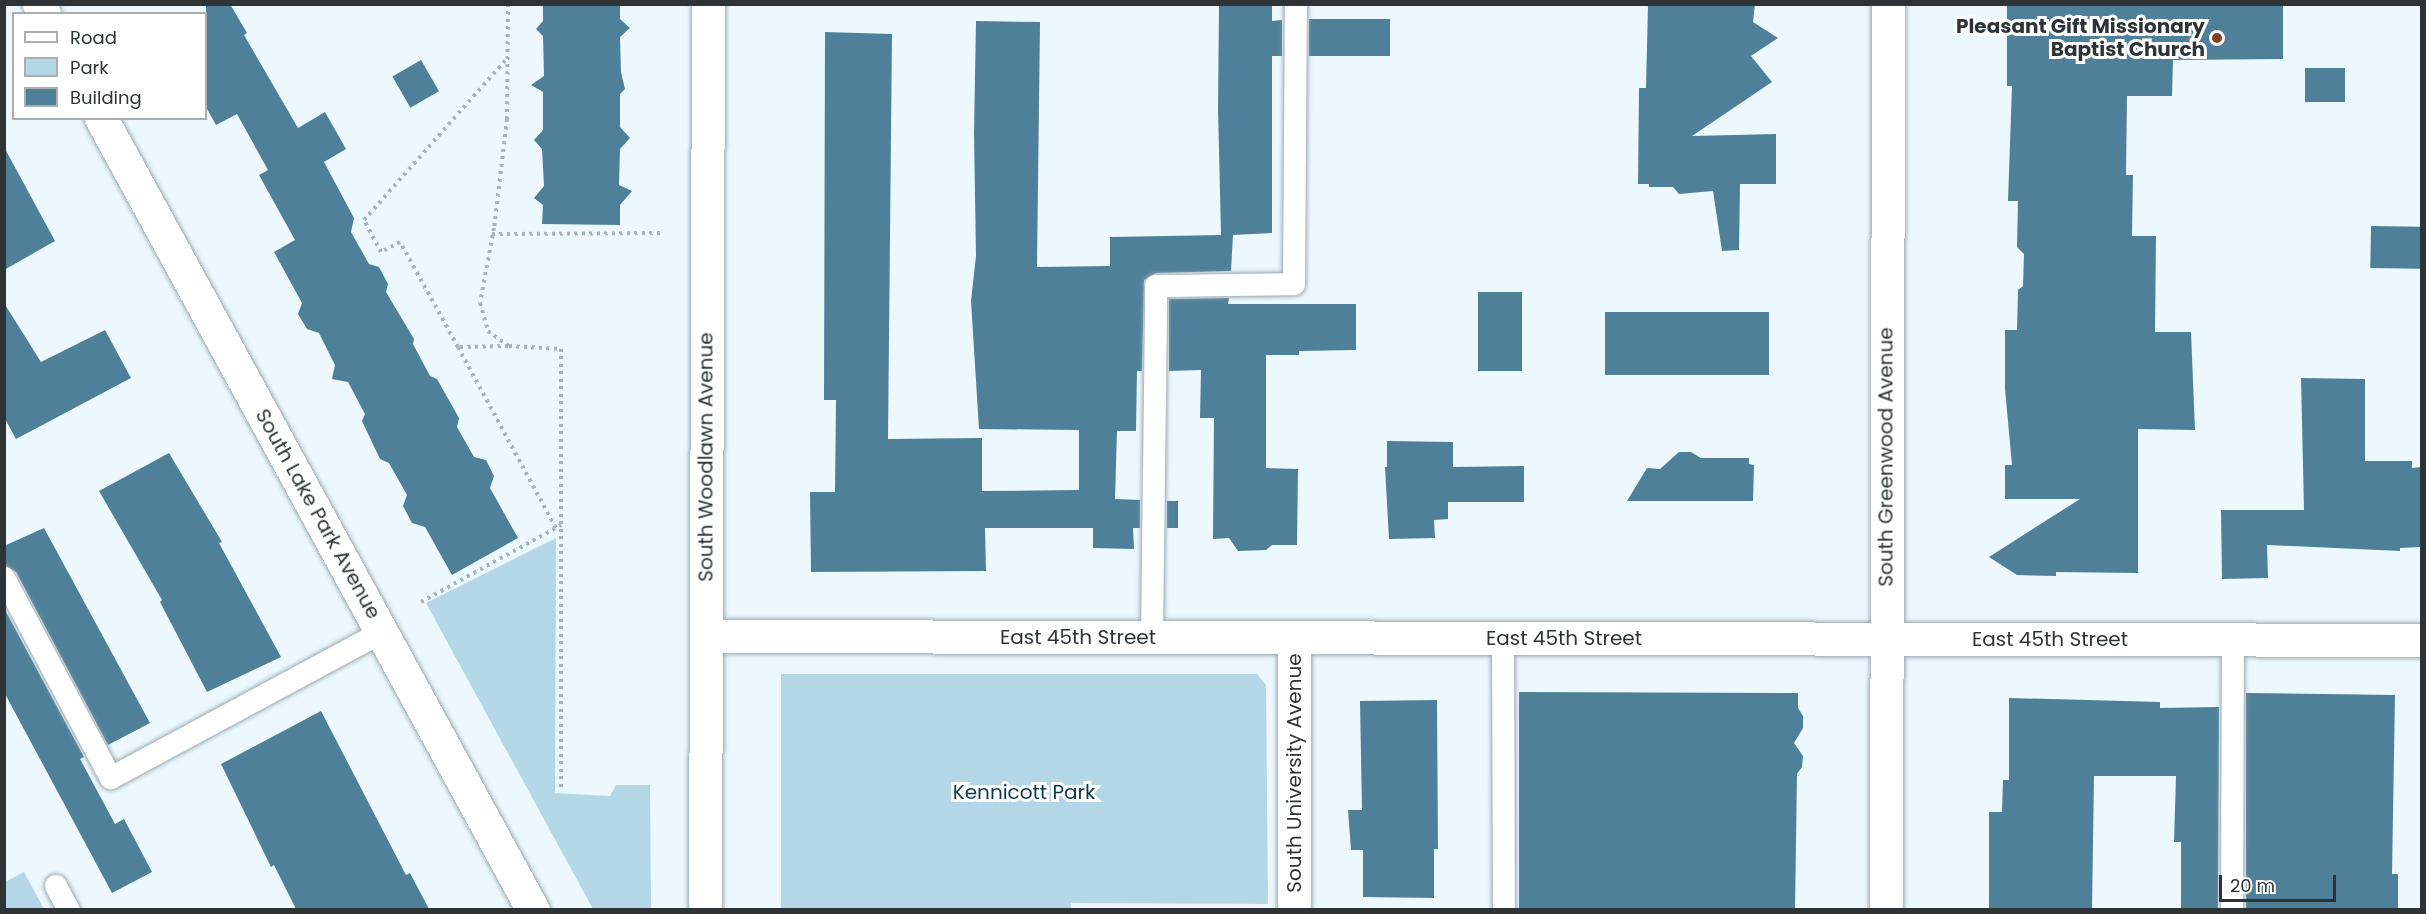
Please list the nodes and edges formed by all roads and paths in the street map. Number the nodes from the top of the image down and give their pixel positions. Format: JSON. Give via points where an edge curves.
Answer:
{"nodes":[{"id":1,"x":508,"y":4,"type":"edge"},
{"id":2,"x":708,"y":4,"type":"edge"},
{"id":3,"x":1296,"y":4,"type":"edge"},
{"id":4,"x":1888,"y":4,"type":"edge"},
{"id":5,"x":508,"y":57,"type":"junction"},
{"id":6,"x":103,"y":120,"type":"edge"},
{"id":7,"x":662,"y":233,"type":"dead end"},
{"id":8,"x":492,"y":234,"type":"junction"},
{"id":9,"x":509,"y":346,"type":"junction"},
{"id":10,"x":458,"y":347,"type":"junction"},
{"id":11,"x":561,"y":525,"type":"junction"},
{"id":12,"x":556,"y":528,"type":"junction"},
{"id":13,"x":4,"y":578,"type":"edge"},
{"id":14,"x":421,"y":602,"type":"dead end"},
{"id":15,"x":382,"y":632,"type":"junction"},
{"id":16,"x":707,"y":636,"type":"junction"},
{"id":17,"x":1152,"y":637,"type":"junction"},
{"id":18,"x":1293,"y":637,"type":"junction"},
{"id":19,"x":1503,"y":637,"type":"junction"},
{"id":20,"x":1885,"y":639,"type":"junction"},
{"id":21,"x":2233,"y":639,"type":"junction"},
{"id":22,"x":2421,"y":640,"type":"edge"},
{"id":23,"x":561,"y":789,"type":"dead end"},
{"id":24,"x":56,"y":886,"type":"dead end"},
{"id":25,"x":69,"y":909,"type":"edge"},
{"id":26,"x":533,"y":909,"type":"edge"},
{"id":27,"x":705,"y":909,"type":"edge"},
{"id":28,"x":1294,"y":909,"type":"edge"},
{"id":29,"x":1504,"y":909,"type":"edge"},
{"id":30,"x":1886,"y":909,"type":"edge"},
{"id":31,"x":2232,"y":909,"type":"edge"}],
"edges":[{"from":1,"to":5,"type":"path"},
{"from":2,"to":16,"type":"street","name":"South Woodlawn Avenue"},
{"from":3,"to":17,"type":"lane","via":[[1294,284],[1156,286]]},
{"from":4,"to":20,"type":"street","name":"South Greenwood Avenue"},
{"from":5,"to":8,"type":"path","via":[[507,119]]},
{"from":5,"to":10,"type":"path","via":[[364,220],[381,252],[400,242]]},
{"from":6,"to":15,"type":"street","name":"South Lake Park Avenue"},
{"from":7,"to":8,"type":"path"},
{"from":8,"to":9,"type":"path","via":[[480,303],[488,331]]},
{"from":9,"to":10,"type":"path"},
{"from":9,"to":11,"type":"path","via":[[561,349]]},
{"from":10,"to":12,"type":"path"},
{"from":11,"to":12,"type":"path"},
{"from":11,"to":23,"type":"path"},
{"from":12,"to":14,"type":"path"},
{"from":13,"to":15,"type":"lane","via":[[111,778]]},
{"from":15,"to":26,"type":"street","name":"South Lake Park Avenue"},
{"from":16,"to":17,"type":"street","name":"East 45th Street"},
{"from":16,"to":27,"type":"street","name":"South Woodlawn Avenue"},
{"from":17,"to":18,"type":"street","name":"East 45th Street"},
{"from":18,"to":19,"type":"street","name":"East 45th Street"},
{"from":18,"to":28,"type":"street","name":"South University Avenue"},
{"from":19,"to":20,"type":"street","name":"East 45th Street"},
{"from":19,"to":29,"type":"lane"},
{"from":20,"to":21,"type":"street","name":"East 45th Street"},
{"from":20,"to":30,"type":"street","name":"South Greenwood Avenue"},
{"from":21,"to":22,"type":"street","name":"East 45th Street"},
{"from":21,"to":31,"type":"lane"},
{"from":24,"to":25,"type":"lane"}]}
